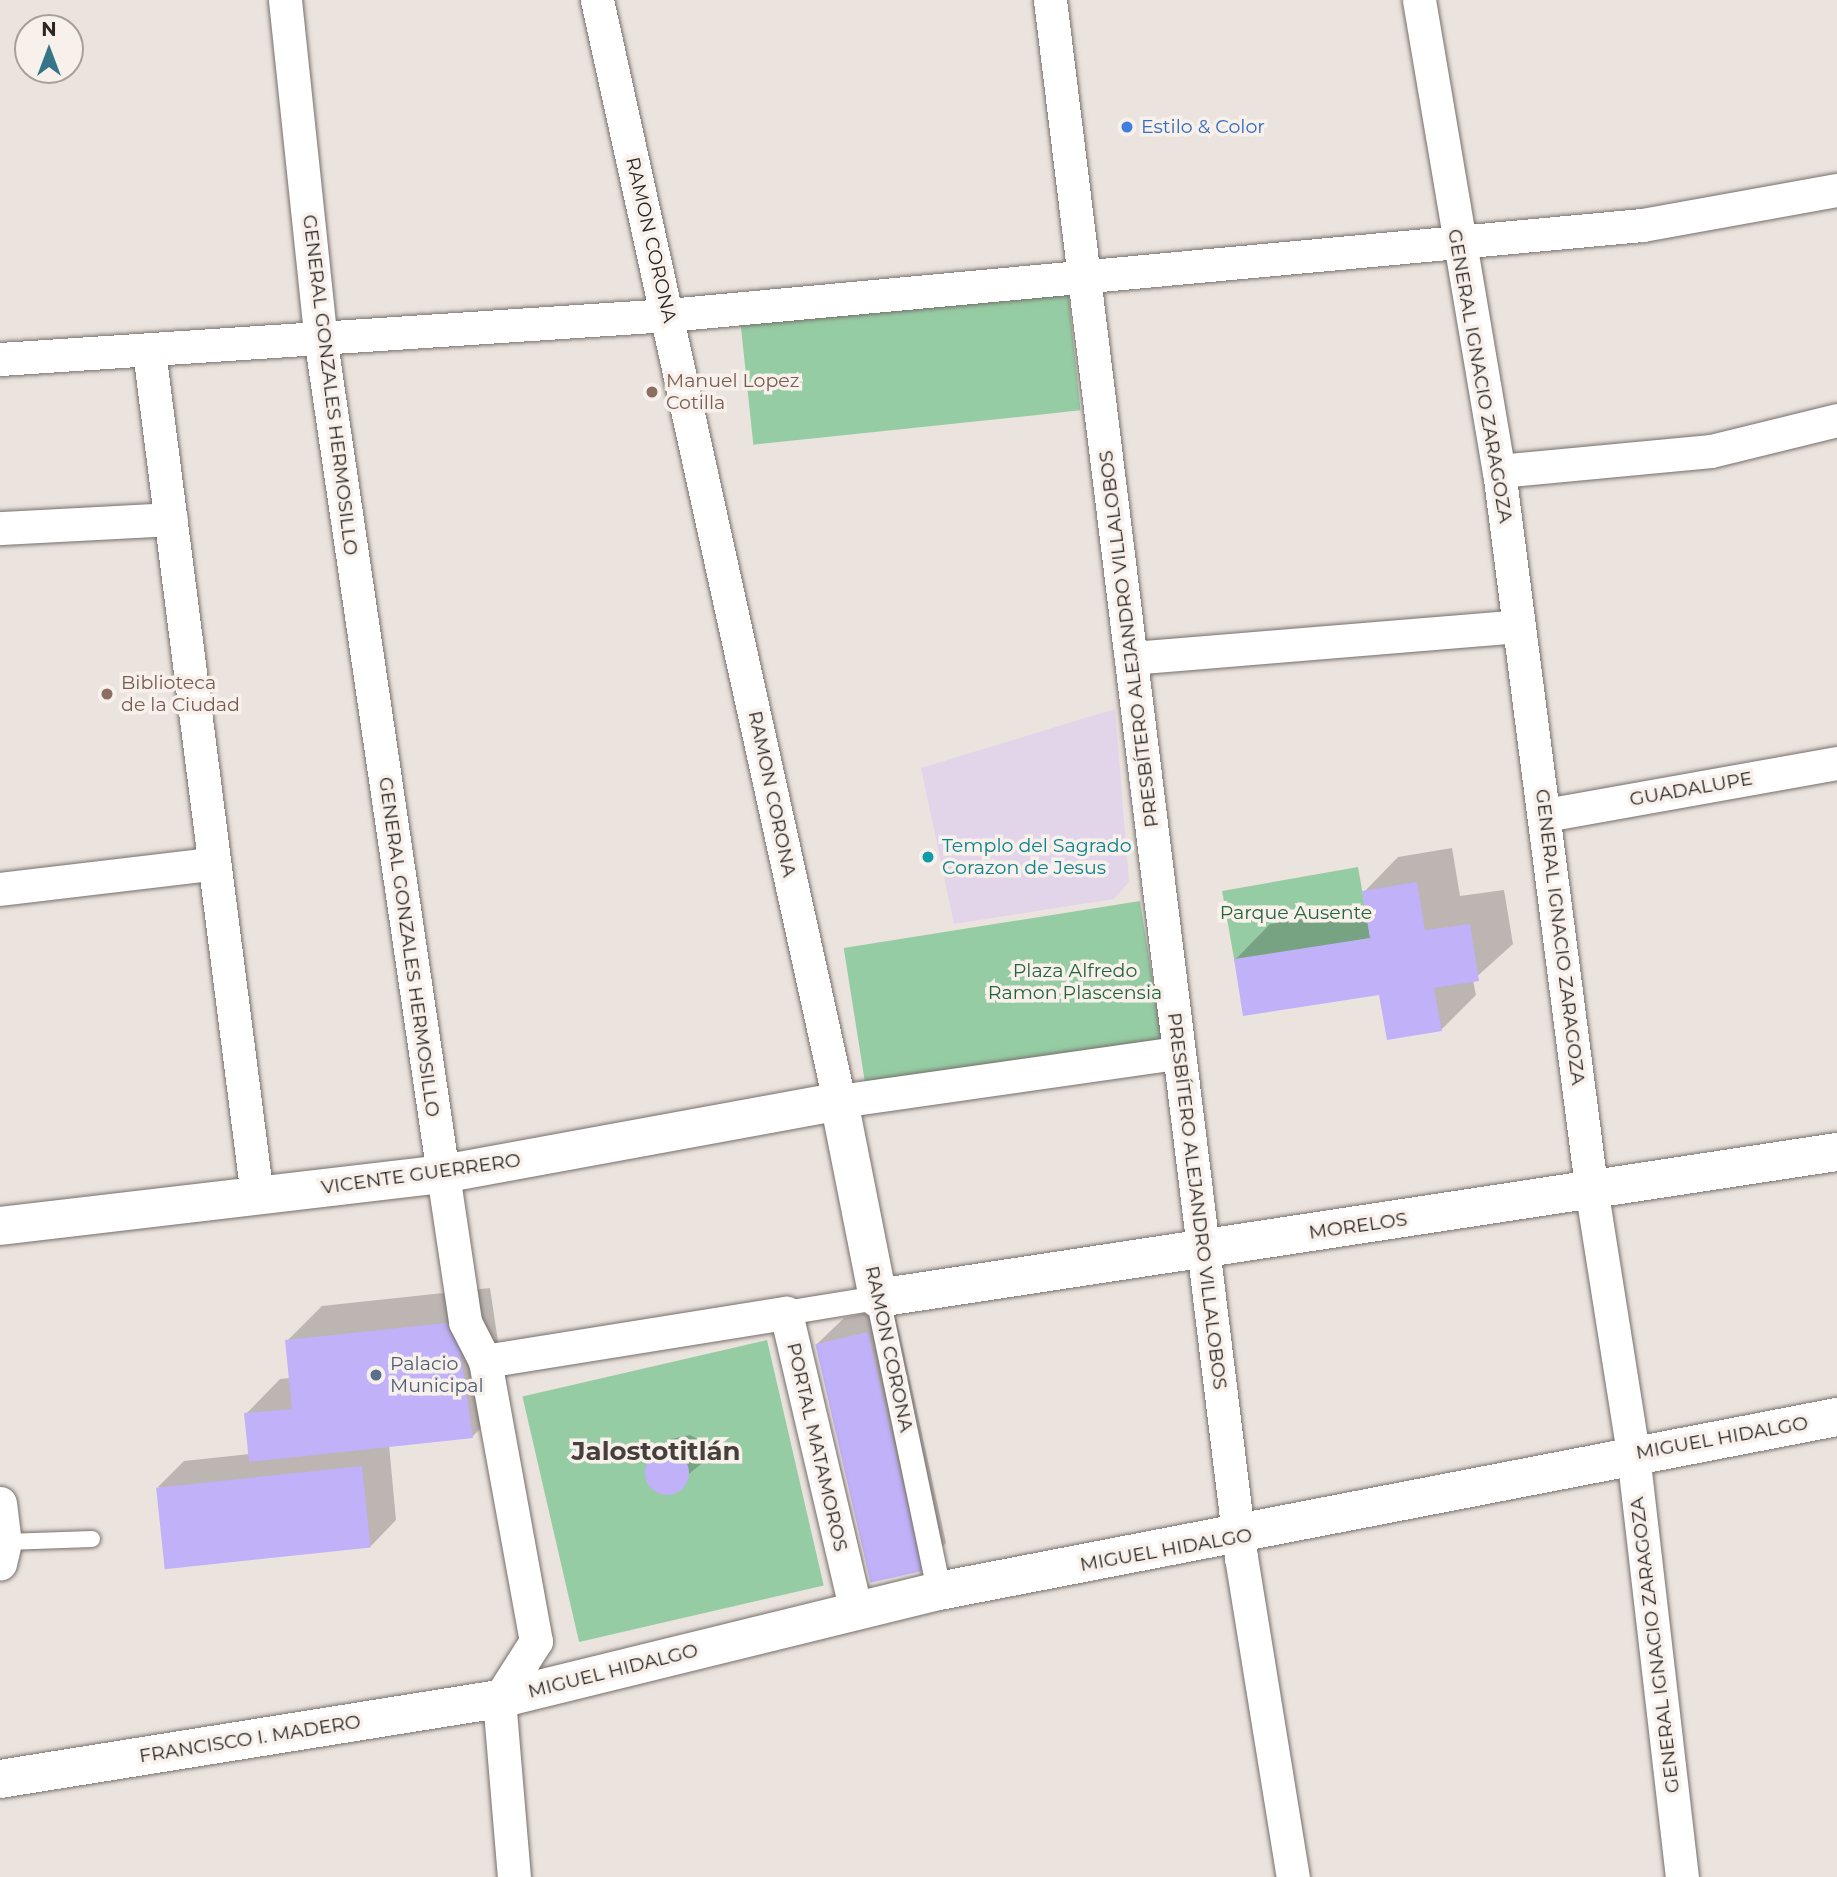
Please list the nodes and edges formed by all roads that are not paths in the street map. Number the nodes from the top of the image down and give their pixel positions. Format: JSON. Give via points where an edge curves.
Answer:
{"nodes":[{"id":1,"x":285,"y":0,"type":"edge"},
{"id":2,"x":597,"y":0,"type":"edge"},
{"id":3,"x":1050,"y":0,"type":"edge"},
{"id":4,"x":1419,"y":0,"type":"edge"},
{"id":5,"x":1837,"y":190,"type":"edge"},
{"id":6,"x":1457,"y":242,"type":"junction"},
{"id":7,"x":1086,"y":274,"type":"junction"},
{"id":8,"x":668,"y":315,"type":"junction"},
{"id":9,"x":321,"y":342,"type":"junction"},
{"id":10,"x":149,"y":351,"type":"junction"},
{"id":11,"x":0,"y":359,"type":"edge"},
{"id":12,"x":1837,"y":420,"type":"edge"},
{"id":13,"x":1499,"y":471,"type":"junction"},
{"id":14,"x":171,"y":519,"type":"junction"},
{"id":15,"x":0,"y":528,"type":"edge"},
{"id":16,"x":1518,"y":626,"type":"junction"},
{"id":17,"x":1131,"y":658,"type":"junction"},
{"id":18,"x":1837,"y":763,"type":"edge"},
{"id":19,"x":1545,"y":815,"type":"junction"},
{"id":20,"x":210,"y":864,"type":"junction"},
{"id":21,"x":0,"y":889,"type":"edge"},
{"id":22,"x":1178,"y":1053,"type":"junction"},
{"id":23,"x":839,"y":1101,"type":"junction"},
{"id":24,"x":1837,"y":1152,"type":"edge"},
{"id":25,"x":443,"y":1174,"type":"junction"},
{"id":26,"x":1592,"y":1194,"type":"junction"},
{"id":27,"x":257,"y":1197,"type":"junction"},
{"id":28,"x":0,"y":1226,"type":"edge"},
{"id":29,"x":1204,"y":1247,"type":"junction"},
{"id":30,"x":878,"y":1298,"type":"junction"},
{"id":31,"x":786,"y":1313,"type":"junction"},
{"id":32,"x":485,"y":1361,"type":"junction"},
{"id":33,"x":1837,"y":1417,"type":"edge"},
{"id":34,"x":1633,"y":1454,"type":"junction"},
{"id":35,"x":0,"y":1503,"type":"edge"},
{"id":36,"x":1239,"y":1537,"type":"junction"},
{"id":37,"x":92,"y":1539,"type":"dead end"},
{"id":38,"x":3,"y":1553,"type":"edge"},
{"id":39,"x":939,"y":1591,"type":"junction"},
{"id":40,"x":853,"y":1596,"type":"junction"},
{"id":41,"x":499,"y":1699,"type":"junction"},
{"id":42,"x":0,"y":1779,"type":"edge"},
{"id":43,"x":514,"y":1877,"type":"edge"},
{"id":44,"x":1293,"y":1877,"type":"edge"},
{"id":45,"x":1682,"y":1877,"type":"edge"}],
"edges":[{"from":1,"to":9,"type":"street","name":"GENERAL GONZALES HERMOSILLO"},
{"from":2,"to":8,"type":"street","name":"RAMON CORONA"},
{"from":3,"to":7,"type":"street","name":"PRESBÍTERO ALEJANDRO VILLALOBOS"},
{"from":4,"to":6,"type":"street","name":"GENERAL IGNACIO ZARAGOZA"},
{"from":5,"to":6,"type":"street","via":[[1642,225]]},
{"from":6,"to":7,"type":"street"},
{"from":6,"to":13,"type":"street","name":"GENERAL IGNACIO ZARAGOZA"},
{"from":7,"to":8,"type":"street"},
{"from":7,"to":17,"type":"street","name":"PRESBÍTERO ALEJANDRO VILLALOBOS"},
{"from":8,"to":9,"type":"street"},
{"from":8,"to":23,"type":"street","name":"RAMON CORONA"},
{"from":9,"to":10,"type":"street"},
{"from":9,"to":25,"type":"street","name":"GENERAL GONZALES HERMOSILLO"},
{"from":10,"to":11,"type":"street"},
{"from":10,"to":14,"type":"street"},
{"from":12,"to":13,"type":"street","via":[[1711,451]]},
{"from":13,"to":16,"type":"street","name":"GENERAL IGNACIO ZARAGOZA"},
{"from":14,"to":15,"type":"street"},
{"from":14,"to":20,"type":"street"},
{"from":16,"to":17,"type":"street"},
{"from":16,"to":19,"type":"street","name":"GENERAL IGNACIO ZARAGOZA"},
{"from":17,"to":22,"type":"street","name":"PRESBÍTERO ALEJANDRO VILLALOBOS"},
{"from":18,"to":19,"type":"street","name":"GUADALUPE"},
{"from":19,"to":26,"type":"street","name":"GENERAL IGNACIO ZARAGOZA"},
{"from":20,"to":21,"type":"street"},
{"from":20,"to":27,"type":"street"},
{"from":22,"to":23,"type":"street"},
{"from":22,"to":29,"type":"street","name":"PRESBÍTERO ALEJANDRO VILLALOBOS"},
{"from":23,"to":25,"type":"street","name":"VICENTE GUERRERO"},
{"from":23,"to":30,"type":"street","name":"RAMON CORONA"},
{"from":24,"to":26,"type":"street","name":"MORELOS"},
{"from":25,"to":27,"type":"street","name":"VICENTE GUERRERO"},
{"from":25,"to":32,"type":"street","name":"GENERAL GONZALES HERMOSILLO","via":[[465,1322]]},
{"from":26,"to":29,"type":"street","name":"MORELOS"},
{"from":26,"to":34,"type":"street","name":"GENERAL IGNACIO ZARAGOZA"},
{"from":27,"to":28,"type":"street","name":"VICENTE GUERRERO"},
{"from":29,"to":30,"type":"street","name":"MORELOS"},
{"from":29,"to":36,"type":"street","name":"PRESBÍTERO ALEJANDRO VILLALOBOS"},
{"from":30,"to":31,"type":"street"},
{"from":30,"to":39,"type":"street","name":"RAMON CORONA"},
{"from":31,"to":32,"type":"street"},
{"from":31,"to":40,"type":"street","name":"PORTAL MATAMOROS"},
{"from":32,"to":41,"type":"street","name":"GENERAL GONZALES HERMOSILLO","via":[[536,1641]]},
{"from":33,"to":34,"type":"street","name":"MIGUEL HIDALGO"},
{"from":34,"to":36,"type":"street","name":"MIGUEL HIDALGO"},
{"from":34,"to":45,"type":"street","name":"GENERAL IGNACIO ZARAGOZA"},
{"from":35,"to":38,"type":"street"},
{"from":36,"to":39,"type":"street","name":"MIGUEL HIDALGO"},
{"from":36,"to":44,"type":"street","name":"PRESBÍTERO ALEJANDRO VILLALOBOS"},
{"from":37,"to":38,"type":"lane"},
{"from":39,"to":40,"type":"street","name":"MIGUEL HIDALGO"},
{"from":40,"to":41,"type":"street","name":"MIGUEL HIDALGO"},
{"from":41,"to":42,"type":"street","name":"FRANCISCO I. MADERO"},
{"from":41,"to":43,"type":"street"}]}
